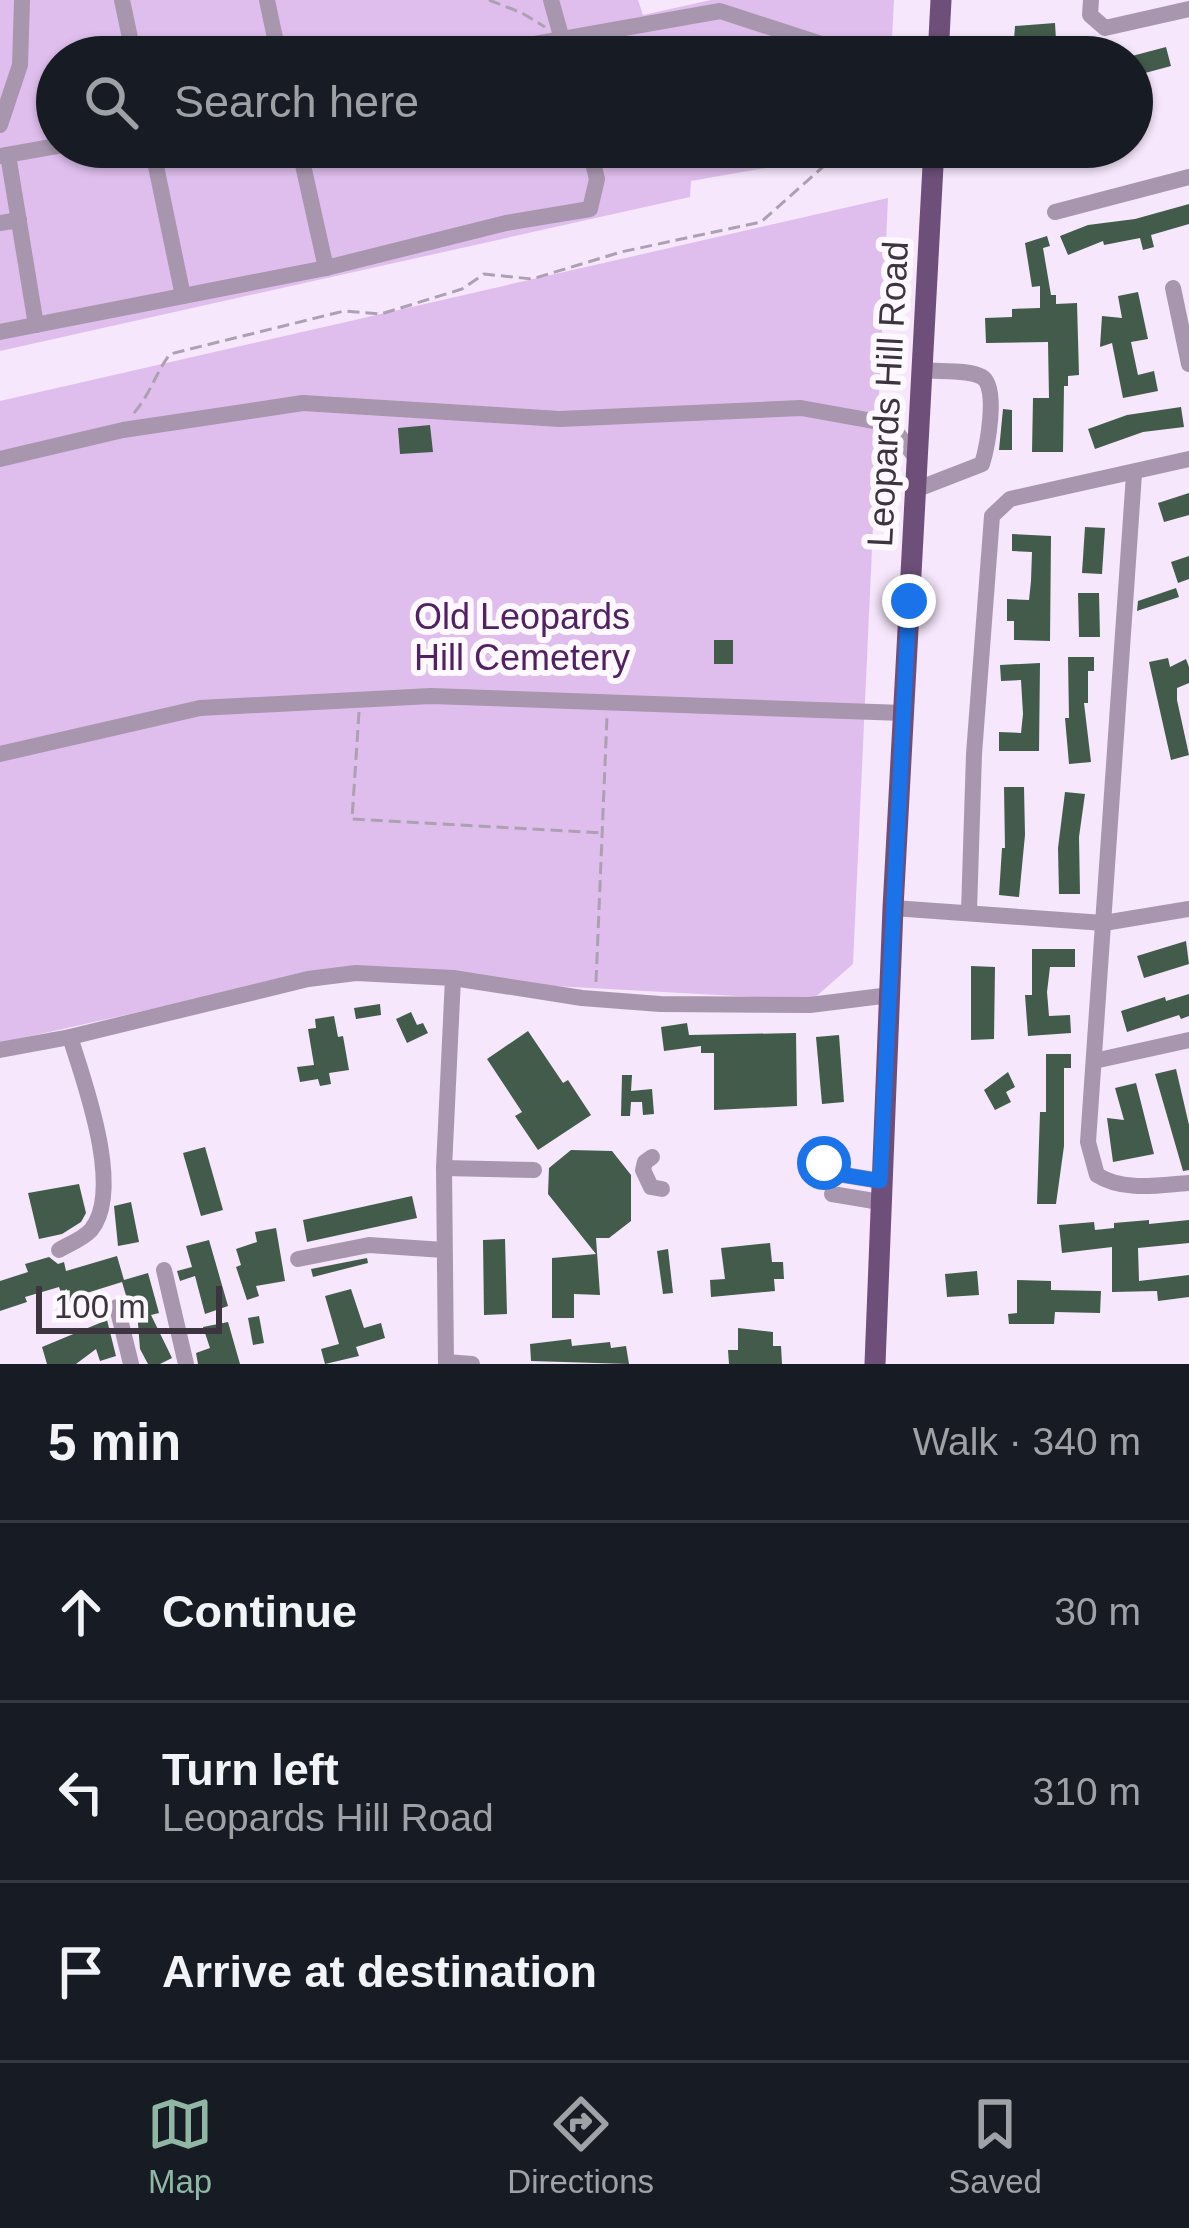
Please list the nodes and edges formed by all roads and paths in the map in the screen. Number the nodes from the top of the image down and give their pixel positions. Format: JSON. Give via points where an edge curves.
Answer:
{"nodes":[{"id":1,"x":22,"y":0,"type":"edge"},
{"id":2,"x":122,"y":0,"type":"edge"},
{"id":3,"x":267,"y":0,"type":"edge"},
{"id":4,"x":488,"y":0,"type":"edge"},
{"id":5,"x":551,"y":0,"type":"edge"},
{"id":6,"x":941,"y":0,"type":"edge"},
{"id":7,"x":1091,"y":0,"type":"edge"},
{"id":8,"x":1189,"y":9,"type":"edge"},
{"id":9,"x":130,"y":36,"type":"edge"},
{"id":10,"x":275,"y":36,"type":"edge"},
{"id":11,"x":559,"y":36,"type":"edge"},
{"id":12,"x":561,"y":36,"type":"edge"},
{"id":13,"x":573,"y":36,"type":"edge"},
{"id":14,"x":798,"y":36,"type":"edge"},
{"id":15,"x":939,"y":36,"type":"edge"},
{"id":16,"x":0,"y":125,"type":"edge"},
{"id":17,"x":36,"y":150,"type":"edge"},
{"id":18,"x":4,"y":156,"type":"edge"},
{"id":19,"x":156,"y":168,"type":"edge"},
{"id":20,"x":303,"y":168,"type":"edge"},
{"id":21,"x":594,"y":168,"type":"edge"},
{"id":22,"x":822,"y":168,"type":"edge"},
{"id":23,"x":933,"y":168,"type":"edge"},
{"id":24,"x":1189,"y":178,"type":"edge"},
{"id":25,"x":1055,"y":212,"type":"dead end"},
{"id":26,"x":9,"y":222,"type":"edge"},
{"id":27,"x":326,"y":268,"type":"junction"},
{"id":28,"x":1173,"y":288,"type":"dead end"},
{"id":29,"x":182,"y":296,"type":"junction"},
{"id":30,"x":36,"y":325,"type":"junction"},
{"id":31,"x":0,"y":332,"type":"edge"},
{"id":32,"x":1189,"y":364,"type":"edge"},
{"id":33,"x":922,"y":370,"type":"junction"},
{"id":34,"x":124,"y":430,"type":"junction"},
{"id":35,"x":0,"y":459,"type":"edge"},
{"id":36,"x":917,"y":459,"type":"junction"},
{"id":37,"x":1189,"y":459,"type":"edge"},
{"id":38,"x":1134,"y":474,"type":"junction"},
{"id":39,"x":915,"y":490,"type":"junction"},
{"id":40,"x":360,"y":700,"type":"junction"},
{"id":41,"x":608,"y":703,"type":"junction"},
{"id":42,"x":903,"y":713,"type":"junction"},
{"id":43,"x":0,"y":754,"type":"edge"},
{"id":44,"x":603,"y":833,"type":"junction"},
{"id":45,"x":893,"y":908,"type":"junction"},
{"id":46,"x":1189,"y":909,"type":"edge"},
{"id":47,"x":968,"y":911,"type":"junction"},
{"id":48,"x":1104,"y":923,"type":"junction"},
{"id":49,"x":453,"y":978,"type":"junction"},
{"id":50,"x":890,"y":995,"type":"junction"},
{"id":51,"x":595,"y":999,"type":"junction"},
{"id":52,"x":70,"y":1037,"type":"junction"},
{"id":53,"x":1189,"y":1040,"type":"edge"},
{"id":54,"x":0,"y":1050,"type":"edge"},
{"id":55,"x":1094,"y":1061,"type":"junction"},
{"id":56,"x":652,"y":1157,"type":"dead end"},
{"id":57,"x":824,"y":1163,"type":"dead end"},
{"id":58,"x":444,"y":1168,"type":"junction"},
{"id":59,"x":534,"y":1170,"type":"dead end"},
{"id":60,"x":1189,"y":1183,"type":"edge"},
{"id":61,"x":662,"y":1189,"type":"dead end"},
{"id":62,"x":880,"y":1191,"type":"junction"},
{"id":63,"x":832,"y":1194,"type":"dead end"},
{"id":64,"x":59,"y":1250,"type":"dead end"},
{"id":65,"x":443,"y":1250,"type":"junction"},
{"id":66,"x":298,"y":1259,"type":"dead end"},
{"id":67,"x":164,"y":1270,"type":"dead end"},
{"id":68,"x":117,"y":1307,"type":"dead end"},
{"id":69,"x":446,"y":1363,"type":"edge"},
{"id":70,"x":131,"y":1364,"type":"edge"},
{"id":71,"x":186,"y":1364,"type":"edge"},
{"id":72,"x":472,"y":1364,"type":"edge"},
{"id":73,"x":875,"y":1364,"type":"edge"}],
"edges":[{"from":1,"to":16,"type":"street","via":[[20,65]]},
{"from":2,"to":9,"type":"street"},
{"from":3,"to":10,"type":"street"},
{"from":4,"to":11,"type":"path"},
{"from":5,"to":12,"type":"street"},
{"from":6,"to":15,"type":"main road"},
{"from":7,"to":8,"type":"street","via":[[1090,15],[1105,28]]},
{"from":13,"to":14,"type":"street","via":[[719,10]]},
{"from":17,"to":18,"type":"street"},
{"from":18,"to":26,"type":"street"},
{"from":19,"to":29,"type":"street"},
{"from":20,"to":27,"type":"street"},
{"from":21,"to":27,"type":"street","via":[[590,209]]},
{"from":22,"to":34,"type":"path","via":[[761,222],[532,279],[484,274],[462,289],[381,314],[344,311],[170,354]]},
{"from":23,"to":33,"type":"main road","name":"Leopards Hill Road"},
{"from":24,"to":25,"type":"street"},
{"from":26,"to":30,"type":"street"},
{"from":27,"to":29,"type":"street"},
{"from":28,"to":32,"type":"street"},
{"from":29,"to":30,"type":"street"},
{"from":30,"to":31,"type":"street"},
{"from":33,"to":36,"type":"main road","name":"Leopards Hill Road"},
{"from":33,"to":39,"type":"street","via":[[981,376],[992,397],[982,464]]},
{"from":34,"to":35,"type":"street"},
{"from":34,"to":36,"type":"street","via":[[303,403],[560,419],[801,408],[890,424]]},
{"from":36,"to":39,"type":"main road","name":"Leopards Hill Road"},
{"from":37,"to":38,"type":"street"},
{"from":38,"to":47,"type":"street","via":[[1010,499],[992,516]]},
{"from":38,"to":48,"type":"street"},
{"from":39,"to":42,"type":"main road","name":"Leopards Hill Road"},
{"from":40,"to":41,"type":"street"},
{"from":40,"to":43,"type":"street","via":[[200,708]]},
{"from":40,"to":44,"type":"path","via":[[352,819]]},
{"from":41,"to":42,"type":"street"},
{"from":41,"to":44,"type":"path"},
{"from":42,"to":45,"type":"main road","name":"Leopards Hill Road"},
{"from":44,"to":51,"type":"path"},
{"from":45,"to":47,"type":"street"},
{"from":45,"to":50,"type":"main road","name":"Leopards Hill Road"},
{"from":46,"to":48,"type":"street"},
{"from":47,"to":48,"type":"street"},
{"from":48,"to":55,"type":"street"},
{"from":49,"to":51,"type":"street"},
{"from":49,"to":52,"type":"street","via":[[308,979]]},
{"from":49,"to":58,"type":"street"},
{"from":50,"to":51,"type":"street","via":[[764,1006]]},
{"from":50,"to":62,"type":"main road","name":"Leopards Hill Road"},
{"from":52,"to":54,"type":"street"},
{"from":52,"to":64,"type":"street","via":[[105,1184],[96,1222]]},
{"from":53,"to":55,"type":"street"},
{"from":55,"to":60,"type":"street","via":[[1088,1142],[1097,1175],[1127,1186]]},
{"from":56,"to":61,"type":"street","via":[[643,1170],[651,1187]]},
{"from":57,"to":62,"type":"street"},
{"from":58,"to":59,"type":"street"},
{"from":58,"to":65,"type":"street"},
{"from":62,"to":63,"type":"street"},
{"from":62,"to":73,"type":"main road","name":"Leopards Hill Road"},
{"from":65,"to":66,"type":"street","via":[[369,1245]]},
{"from":65,"to":69,"type":"street"},
{"from":67,"to":71,"type":"street"},
{"from":68,"to":70,"type":"street"},
{"from":69,"to":72,"type":"street"}]}
